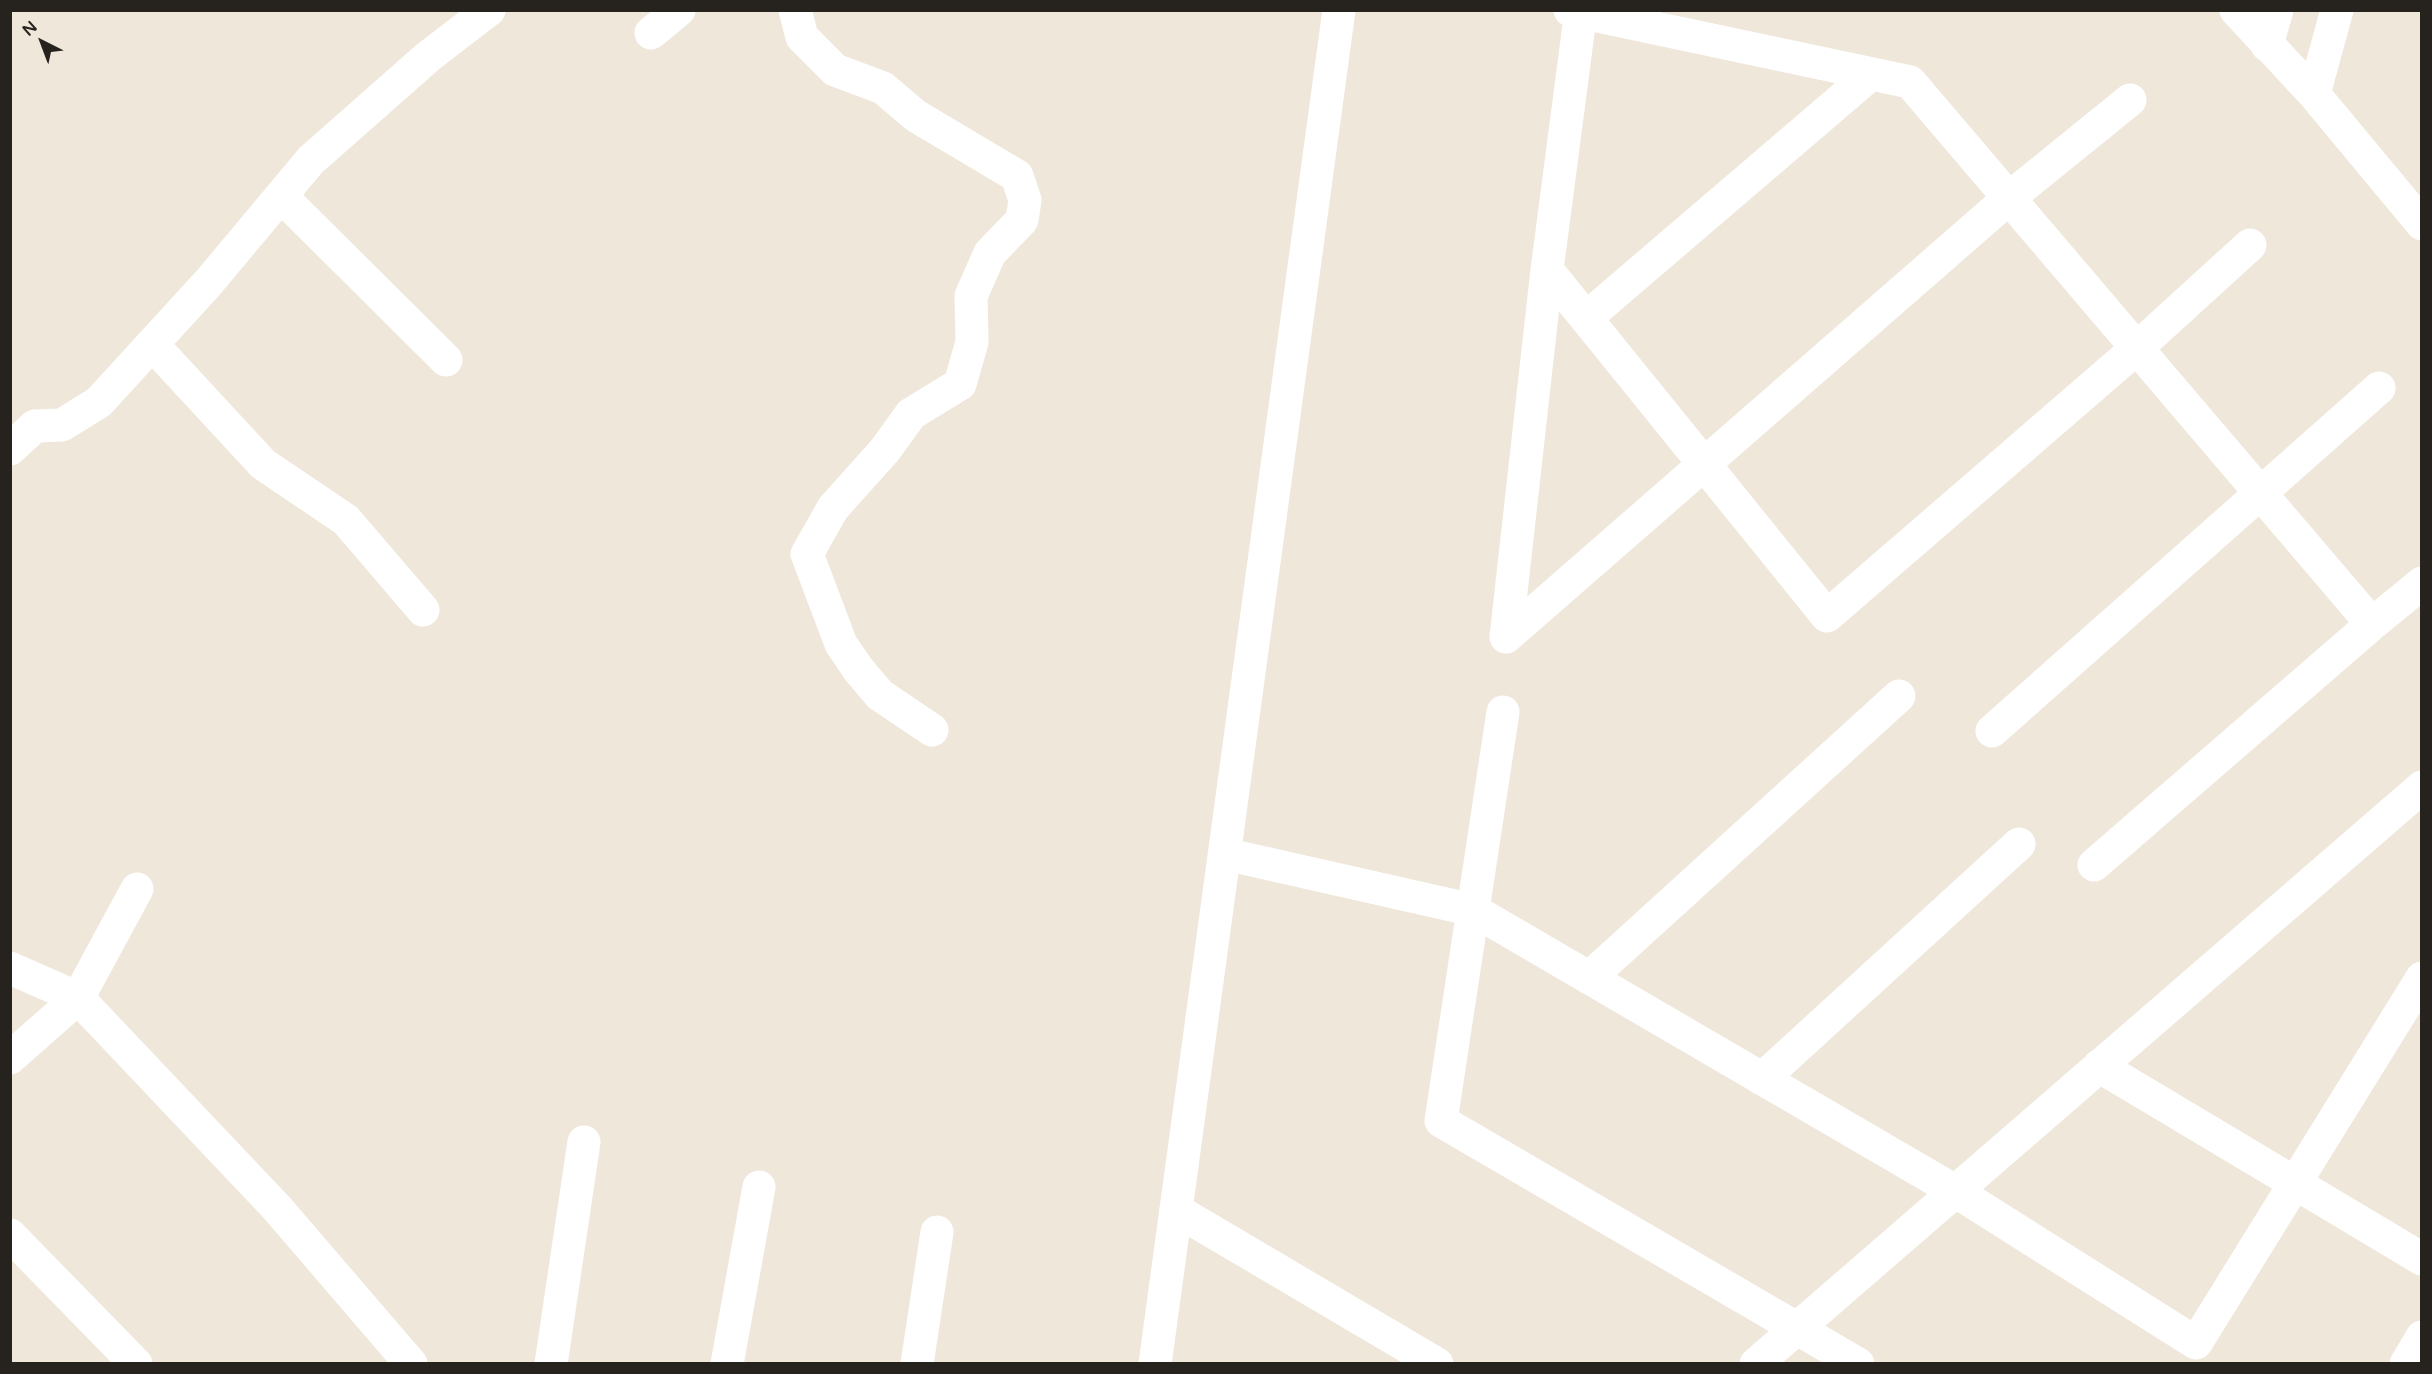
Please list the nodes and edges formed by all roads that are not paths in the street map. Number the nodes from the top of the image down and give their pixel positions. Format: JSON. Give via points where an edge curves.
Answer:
{"nodes":[{"id":1,"x":489,"y":10,"type":"edge"},
{"id":2,"x":679,"y":10,"type":"edge"},
{"id":3,"x":795,"y":10,"type":"edge"},
{"id":4,"x":1339,"y":10,"type":"edge"},
{"id":5,"x":2236,"y":10,"type":"edge"},
{"id":6,"x":2277,"y":10,"type":"edge"},
{"id":7,"x":2337,"y":10,"type":"edge"},
{"id":8,"x":1577,"y":11,"type":"edge"},
{"id":9,"x":1632,"y":16,"type":"edge"},
{"id":10,"x":651,"y":33,"type":"dead end"},
{"id":11,"x":2267,"y":45,"type":"junction"},
{"id":12,"x":1871,"y":74,"type":"junction"},
{"id":13,"x":2314,"y":94,"type":"junction"},
{"id":14,"x":2130,"y":100,"type":"dead end"},
{"id":15,"x":281,"y":196,"type":"junction"},
{"id":16,"x":2009,"y":198,"type":"junction"},
{"id":17,"x":2421,"y":224,"type":"edge"},
{"id":18,"x":2250,"y":245,"type":"dead end"},
{"id":19,"x":1547,"y":270,"type":"junction"},
{"id":20,"x":1586,"y":318,"type":"junction"},
{"id":21,"x":152,"y":344,"type":"junction"},
{"id":22,"x":2137,"y":348,"type":"junction"},
{"id":23,"x":446,"y":360,"type":"dead end"},
{"id":24,"x":2379,"y":388,"type":"dead end"},
{"id":25,"x":10,"y":449,"type":"edge"},
{"id":26,"x":1703,"y":465,"type":"junction"},
{"id":27,"x":2261,"y":494,"type":"junction"},
{"id":28,"x":2421,"y":583,"type":"edge"},
{"id":29,"x":423,"y":610,"type":"dead end"},
{"id":30,"x":2373,"y":624,"type":"junction"},
{"id":31,"x":1899,"y":696,"type":"dead end"},
{"id":32,"x":1503,"y":711,"type":"dead end"},
{"id":33,"x":932,"y":730,"type":"dead end"},
{"id":34,"x":1992,"y":731,"type":"dead end"},
{"id":35,"x":2421,"y":787,"type":"edge"},
{"id":36,"x":2019,"y":843,"type":"dead end"},
{"id":37,"x":1225,"y":854,"type":"junction"},
{"id":38,"x":2094,"y":865,"type":"dead end"},
{"id":39,"x":137,"y":889,"type":"dead end"},
{"id":40,"x":1473,"y":909,"type":"junction"},
{"id":41,"x":10,"y":968,"type":"edge"},
{"id":42,"x":1589,"y":978,"type":"junction"},
{"id":43,"x":2421,"y":978,"type":"edge"},
{"id":44,"x":78,"y":998,"type":"junction"},
{"id":45,"x":10,"y":1058,"type":"edge"},
{"id":46,"x":2099,"y":1066,"type":"junction"},
{"id":47,"x":1762,"y":1079,"type":"junction"},
{"id":48,"x":584,"y":1142,"type":"dead end"},
{"id":49,"x":2294,"y":1182,"type":"junction"},
{"id":50,"x":759,"y":1187,"type":"dead end"},
{"id":51,"x":1955,"y":1191,"type":"junction"},
{"id":52,"x":1176,"y":1210,"type":"junction"},
{"id":53,"x":937,"y":1232,"type":"dead end"},
{"id":54,"x":13,"y":1241,"type":"edge"},
{"id":55,"x":2421,"y":1259,"type":"edge"},
{"id":56,"x":1798,"y":1327,"type":"junction"},
{"id":57,"x":2421,"y":1337,"type":"edge"},
{"id":58,"x":2190,"y":1353,"type":"edge"},
{"id":59,"x":1429,"y":1361,"type":"edge"},
{"id":60,"x":136,"y":1364,"type":"edge"},
{"id":61,"x":411,"y":1364,"type":"edge"},
{"id":62,"x":551,"y":1364,"type":"edge"},
{"id":63,"x":727,"y":1364,"type":"edge"},
{"id":64,"x":917,"y":1364,"type":"edge"},
{"id":65,"x":1155,"y":1364,"type":"edge"},
{"id":66,"x":1756,"y":1364,"type":"edge"},
{"id":67,"x":1858,"y":1364,"type":"edge"},
{"id":68,"x":2406,"y":1364,"type":"edge"}],
"edges":[{"from":1,"to":15,"type":"street","via":[[429,56],[320,153]]},
{"from":2,"to":10,"type":"street"},
{"from":3,"to":33,"type":"street","via":[[802,37],[835,70],[883,88],[916,116],[1017,176],[1025,200],[1022,220],[990,253],[971,296],[972,342],[960,384],[911,414],[833,508],[807,554],[841,645],[858,669],[880,694]]},
{"from":4,"to":37,"type":"street"},
{"from":5,"to":11,"type":"street"},
{"from":6,"to":11,"type":"street"},
{"from":7,"to":13,"type":"street"},
{"from":8,"to":9,"type":"street"},
{"from":8,"to":19,"type":"street"},
{"from":9,"to":12,"type":"street"},
{"from":11,"to":13,"type":"street"},
{"from":12,"to":16,"type":"street","via":[[1910,82]]},
{"from":12,"to":20,"type":"street"},
{"from":13,"to":17,"type":"street"},
{"from":14,"to":16,"type":"street"},
{"from":15,"to":21,"type":"street"},
{"from":15,"to":23,"type":"street"},
{"from":16,"to":22,"type":"street"},
{"from":16,"to":26,"type":"street"},
{"from":18,"to":22,"type":"street"},
{"from":19,"to":20,"type":"street"},
{"from":19,"to":26,"type":"street","via":[[1506,637]]},
{"from":20,"to":26,"type":"street"},
{"from":21,"to":25,"type":"street","via":[[99,402],[62,425],[35,426]]},
{"from":21,"to":29,"type":"street","via":[[263,464],[346,520]]},
{"from":22,"to":26,"type":"street","via":[[1827,616]]},
{"from":22,"to":27,"type":"street"},
{"from":24,"to":27,"type":"street"},
{"from":27,"to":30,"type":"street"},
{"from":27,"to":34,"type":"street"},
{"from":28,"to":30,"type":"street"},
{"from":30,"to":38,"type":"street"},
{"from":31,"to":42,"type":"street"},
{"from":32,"to":40,"type":"street"},
{"from":35,"to":46,"type":"street"},
{"from":36,"to":47,"type":"street"},
{"from":37,"to":40,"type":"street"},
{"from":37,"to":52,"type":"street"},
{"from":39,"to":44,"type":"street"},
{"from":40,"to":42,"type":"street"},
{"from":40,"to":56,"type":"street","via":[[1441,1121]]},
{"from":41,"to":44,"type":"street"},
{"from":42,"to":47,"type":"street"},
{"from":43,"to":49,"type":"street"},
{"from":44,"to":45,"type":"street"},
{"from":44,"to":61,"type":"street","via":[[277,1208]]},
{"from":46,"to":49,"type":"street"},
{"from":46,"to":51,"type":"street"},
{"from":47,"to":51,"type":"street"},
{"from":48,"to":62,"type":"street"},
{"from":49,"to":55,"type":"street"},
{"from":49,"to":58,"type":"street"},
{"from":50,"to":63,"type":"street"},
{"from":51,"to":56,"type":"street"},
{"from":51,"to":58,"type":"street"},
{"from":52,"to":59,"type":"street"},
{"from":52,"to":65,"type":"street"},
{"from":53,"to":64,"type":"street"},
{"from":54,"to":60,"type":"street"},
{"from":56,"to":66,"type":"street"},
{"from":56,"to":67,"type":"street"},
{"from":57,"to":68,"type":"street"}]}
